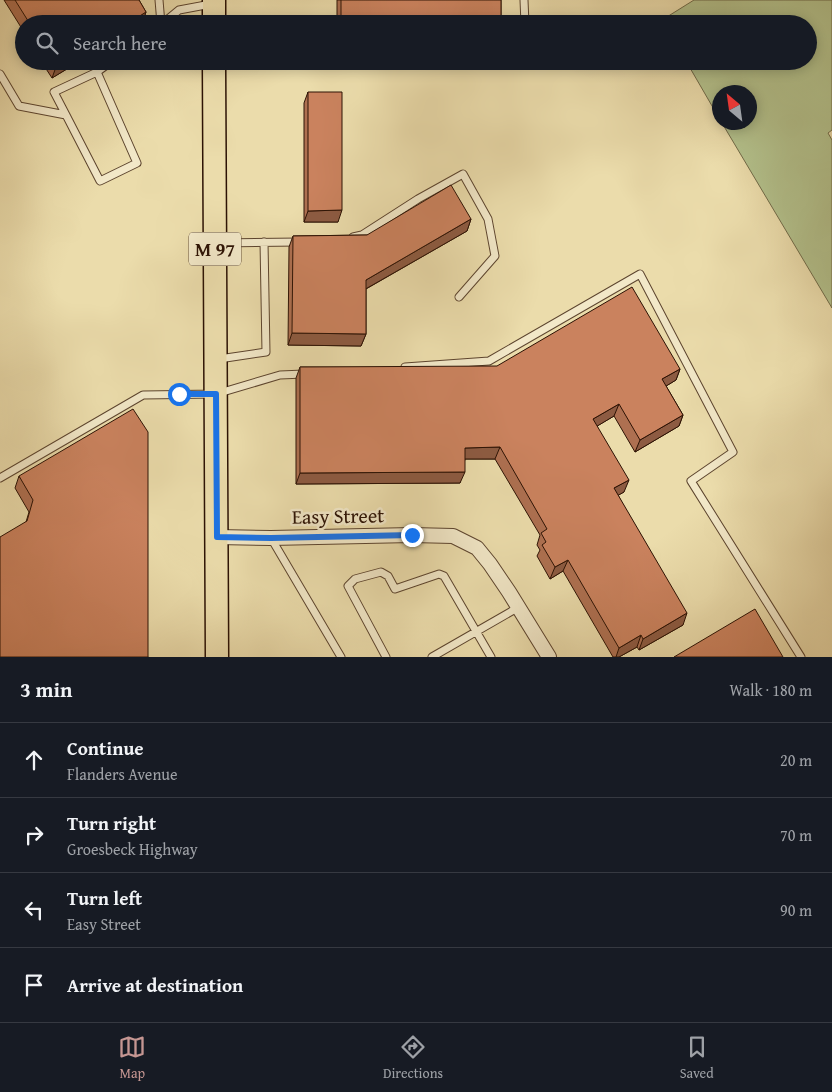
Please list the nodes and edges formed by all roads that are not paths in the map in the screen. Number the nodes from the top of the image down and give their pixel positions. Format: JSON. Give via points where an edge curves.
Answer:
{"nodes":[{"id":1,"x":159,"y":0,"type":"edge"},
{"id":2,"x":524,"y":0,"type":"edge"},
{"id":3,"x":214,"y":9,"type":"edge"},
{"id":4,"x":160,"y":15,"type":"edge"},
{"id":5,"x":173,"y":15,"type":"edge"},
{"id":6,"x":525,"y":15,"type":"edge"},
{"id":7,"x":100,"y":70,"type":"edge"},
{"id":8,"x":214,"y":70,"type":"edge"},
{"id":9,"x":97,"y":72,"type":"junction"},
{"id":10,"x":0,"y":74,"type":"edge"},
{"id":11,"x":66,"y":115,"type":"junction"},
{"id":12,"x":346,"y":238,"type":"edge"},
{"id":13,"x":264,"y":242,"type":"junction"},
{"id":14,"x":304,"y":242,"type":"edge"},
{"id":15,"x":215,"y":243,"type":"junction"},
{"id":16,"x":459,"y":297,"type":"dead end"},
{"id":17,"x":216,"y":360,"type":"junction"},
{"id":18,"x":402,"y":367,"type":"edge"},
{"id":19,"x":307,"y":373,"type":"edge"},
{"id":20,"x":216,"y":394,"type":"junction"},
{"id":21,"x":0,"y":478,"type":"edge"},
{"id":22,"x":217,"y":537,"type":"junction"},
{"id":23,"x":271,"y":538,"type":"junction"},
{"id":24,"x":518,"y":607,"type":"junction"},
{"id":25,"x":475,"y":632,"type":"junction"},
{"id":26,"x":217,"y":657,"type":"edge"},
{"id":27,"x":341,"y":657,"type":"edge"},
{"id":28,"x":386,"y":657,"type":"edge"},
{"id":29,"x":432,"y":657,"type":"edge"},
{"id":30,"x":491,"y":657,"type":"edge"},
{"id":31,"x":549,"y":657,"type":"edge"},
{"id":32,"x":801,"y":657,"type":"edge"}],
"edges":[{"from":1,"to":4,"type":"lane"},
{"from":2,"to":6,"type":"lane"},
{"from":3,"to":5,"type":"lane","via":[[179,10]]},
{"from":7,"to":9,"type":"lane"},
{"from":8,"to":15,"type":"main road","number":"M 97"},
{"from":9,"to":11,"type":"lane","via":[[54,92]]},
{"from":9,"to":11,"type":"lane","via":[[137,164],[100,181]]},
{"from":10,"to":11,"type":"lane","via":[[19,106]]},
{"from":12,"to":16,"type":"lane","via":[[362,235],[463,174],[488,218],[495,256]]},
{"from":13,"to":14,"type":"lane"},
{"from":13,"to":15,"type":"lane"},
{"from":13,"to":17,"type":"lane","via":[[266,352]]},
{"from":15,"to":17,"type":"main road","number":"M 97"},
{"from":17,"to":20,"type":"main road","number":"M 97"},
{"from":18,"to":32,"type":"lane","via":[[489,361],[640,274],[733,452],[691,480]]},
{"from":19,"to":20,"type":"lane","via":[[280,375]]},
{"from":20,"to":21,"type":"lane","via":[[143,395]]},
{"from":20,"to":22,"type":"main road","number":"M 97"},
{"from":22,"to":23,"type":"street","name":"Easy Street"},
{"from":22,"to":26,"type":"main road","number":"M 97"},
{"from":23,"to":24,"type":"street","name":"Easy Street","via":[[453,536],[477,548]]},
{"from":23,"to":27,"type":"lane"},
{"from":24,"to":25,"type":"lane"},
{"from":24,"to":31,"type":"street","name":"Easy Street"},
{"from":25,"to":28,"type":"lane","via":[[444,576],[439,574],[395,589],[388,576],[381,572],[355,579],[348,586]]},
{"from":25,"to":29,"type":"lane"},
{"from":25,"to":30,"type":"lane"}]}
